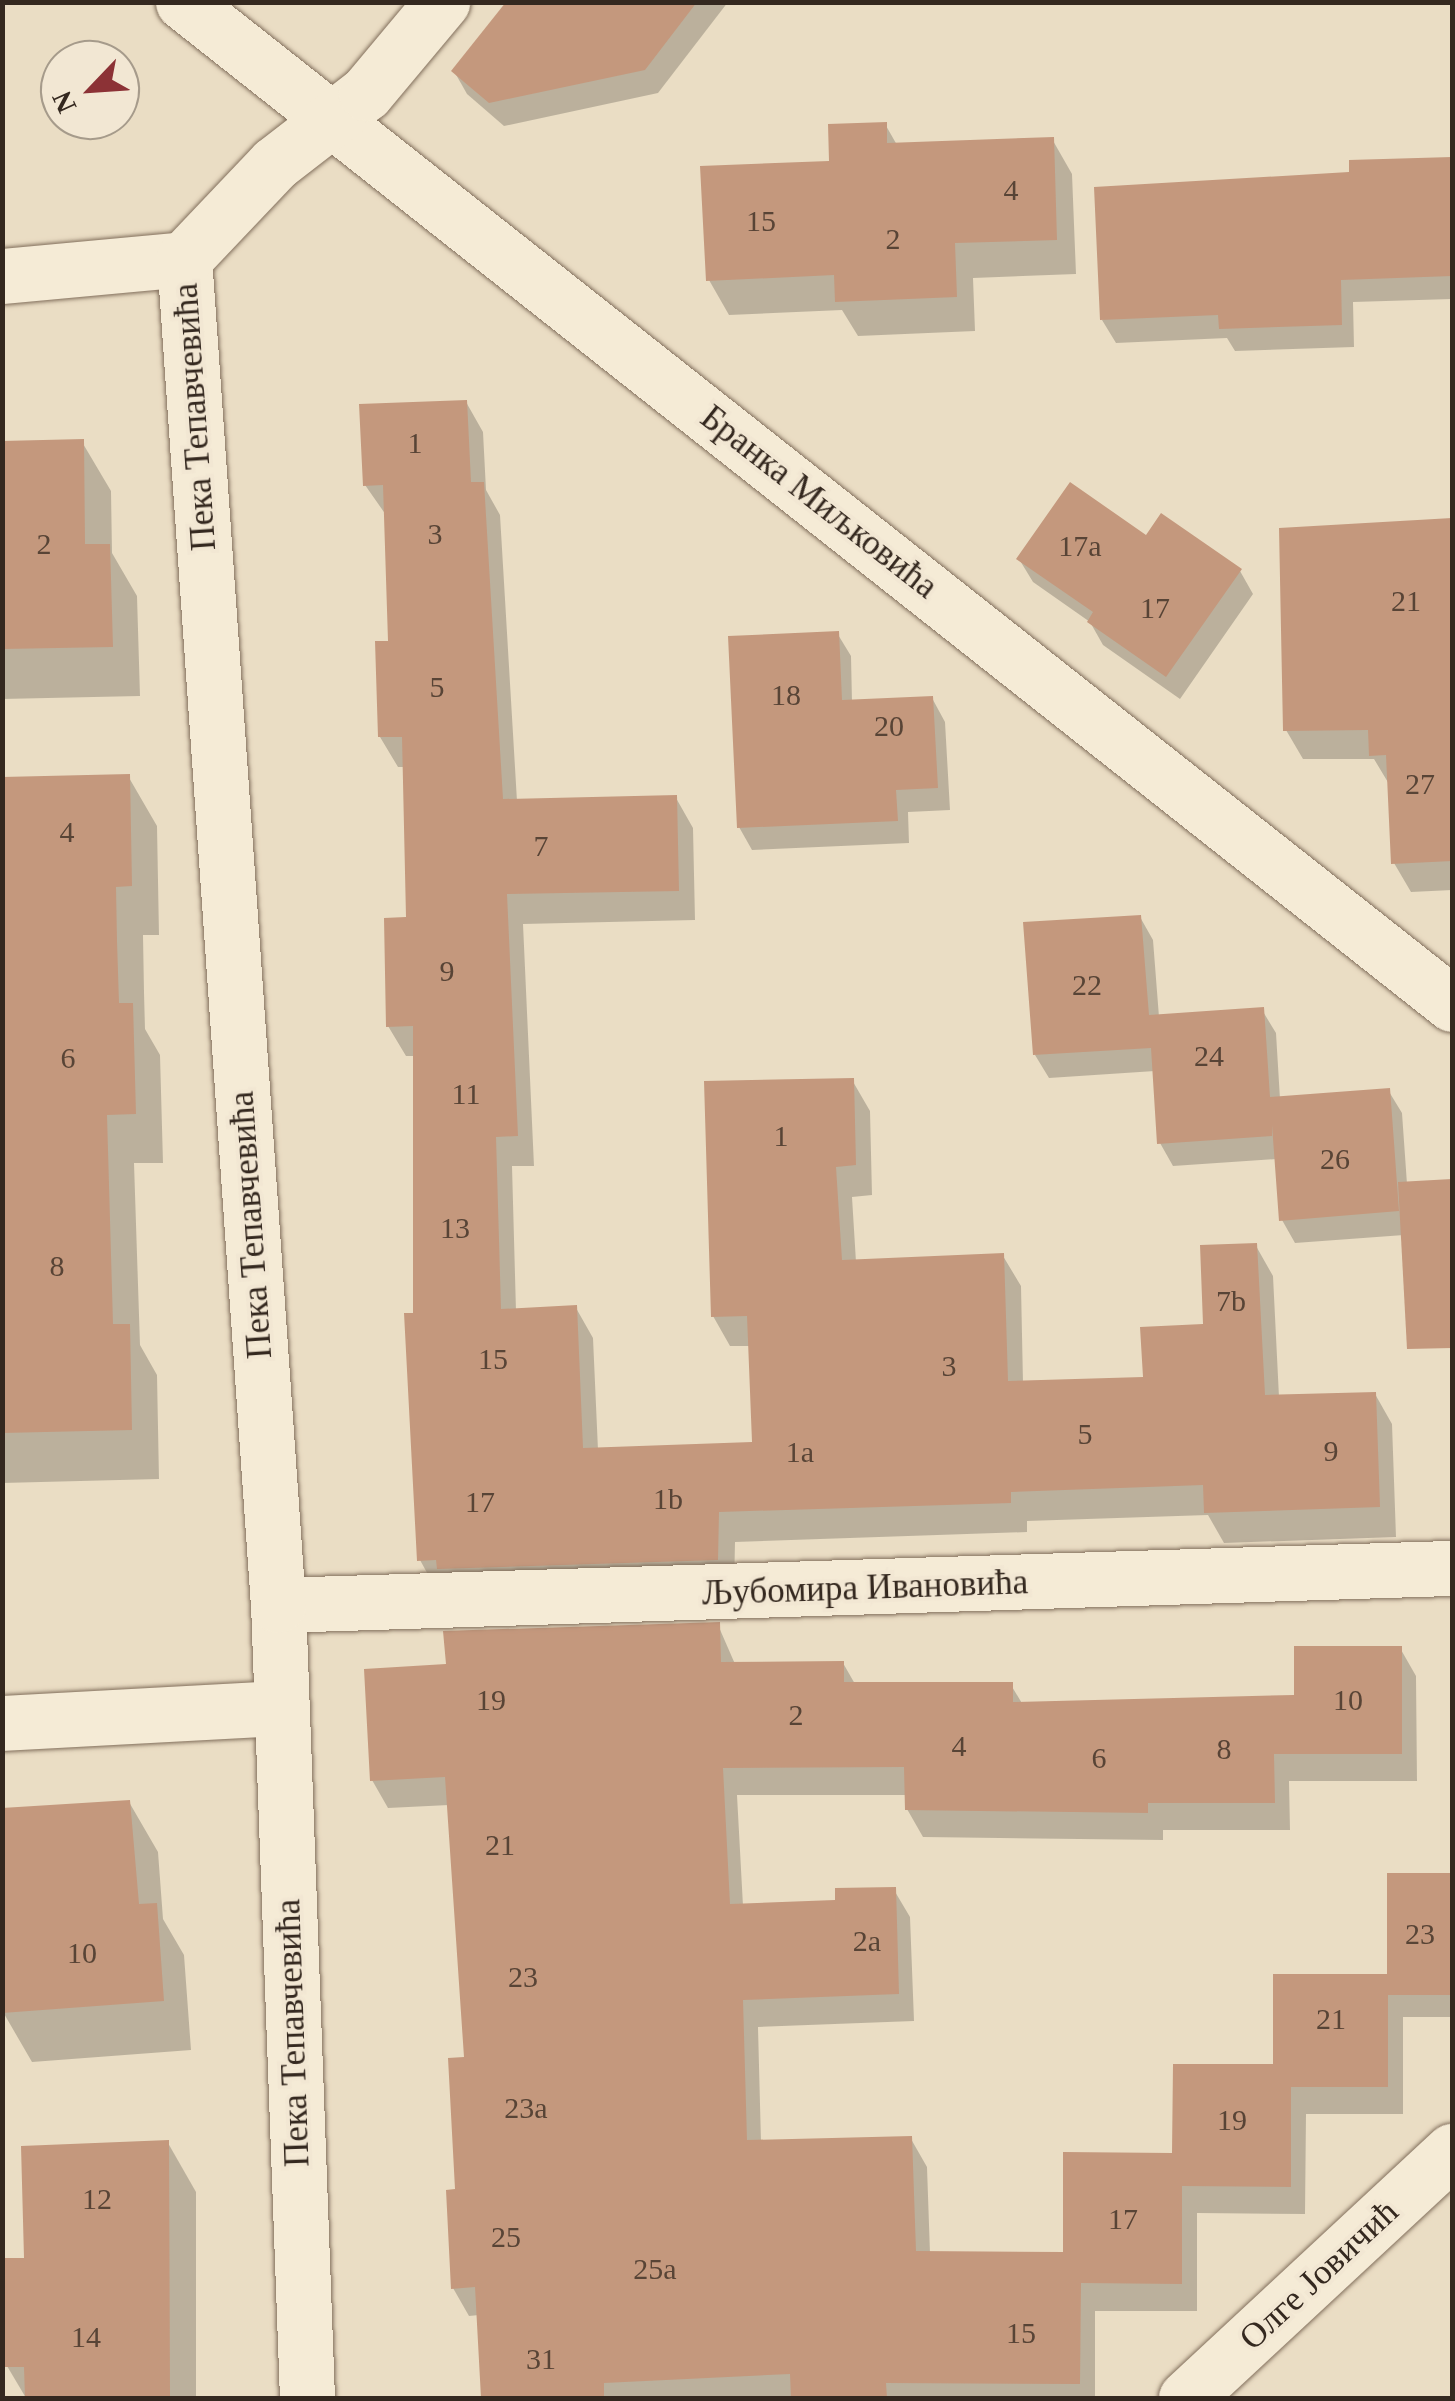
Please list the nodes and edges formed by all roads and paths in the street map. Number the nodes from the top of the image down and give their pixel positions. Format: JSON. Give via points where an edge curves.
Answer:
{"nodes":[{"id":1,"x":183,"y":2,"type":"edge"},
{"id":2,"x":442,"y":2,"type":"edge"},
{"id":3,"x":337,"y":120,"type":"junction"},
{"id":4,"x":184,"y":259,"type":"junction"},
{"id":5,"x":2,"y":276,"type":"edge"},
{"id":6,"x":1452,"y":1004,"type":"edge"},
{"id":7,"x":1452,"y":1568,"type":"edge"},
{"id":8,"x":278,"y":1605,"type":"junction"},
{"id":9,"x":280,"y":1708,"type":"junction"},
{"id":10,"x":2,"y":1723,"type":"edge"},
{"id":11,"x":1452,"y":2151,"type":"edge"},
{"id":12,"x":307,"y":2398,"type":"edge"},
{"id":13,"x":1186,"y":2398,"type":"edge"}],
"edges":[{"from":1,"to":3,"type":"street","name":"Бранка Миљковића"},
{"from":2,"to":3,"type":"street","name":"Пека Тепавчевића","via":[[389,70]]},
{"from":3,"to":4,"type":"street","name":"Пека Тепавчевића","via":[[274,164]]},
{"from":3,"to":6,"type":"street","name":"Бранка Миљковића"},
{"from":4,"to":5,"type":"street"},
{"from":4,"to":8,"type":"street","name":"Пека Тепавчевића"},
{"from":7,"to":8,"type":"street","name":"Љубомира Ивановића"},
{"from":8,"to":9,"type":"street","name":"Пека Тепавчевића"},
{"from":9,"to":10,"type":"street"},
{"from":9,"to":12,"type":"street","name":"Пека Тепавчевића"},
{"from":11,"to":13,"type":"street","name":"Олге Јовичић"}]}
